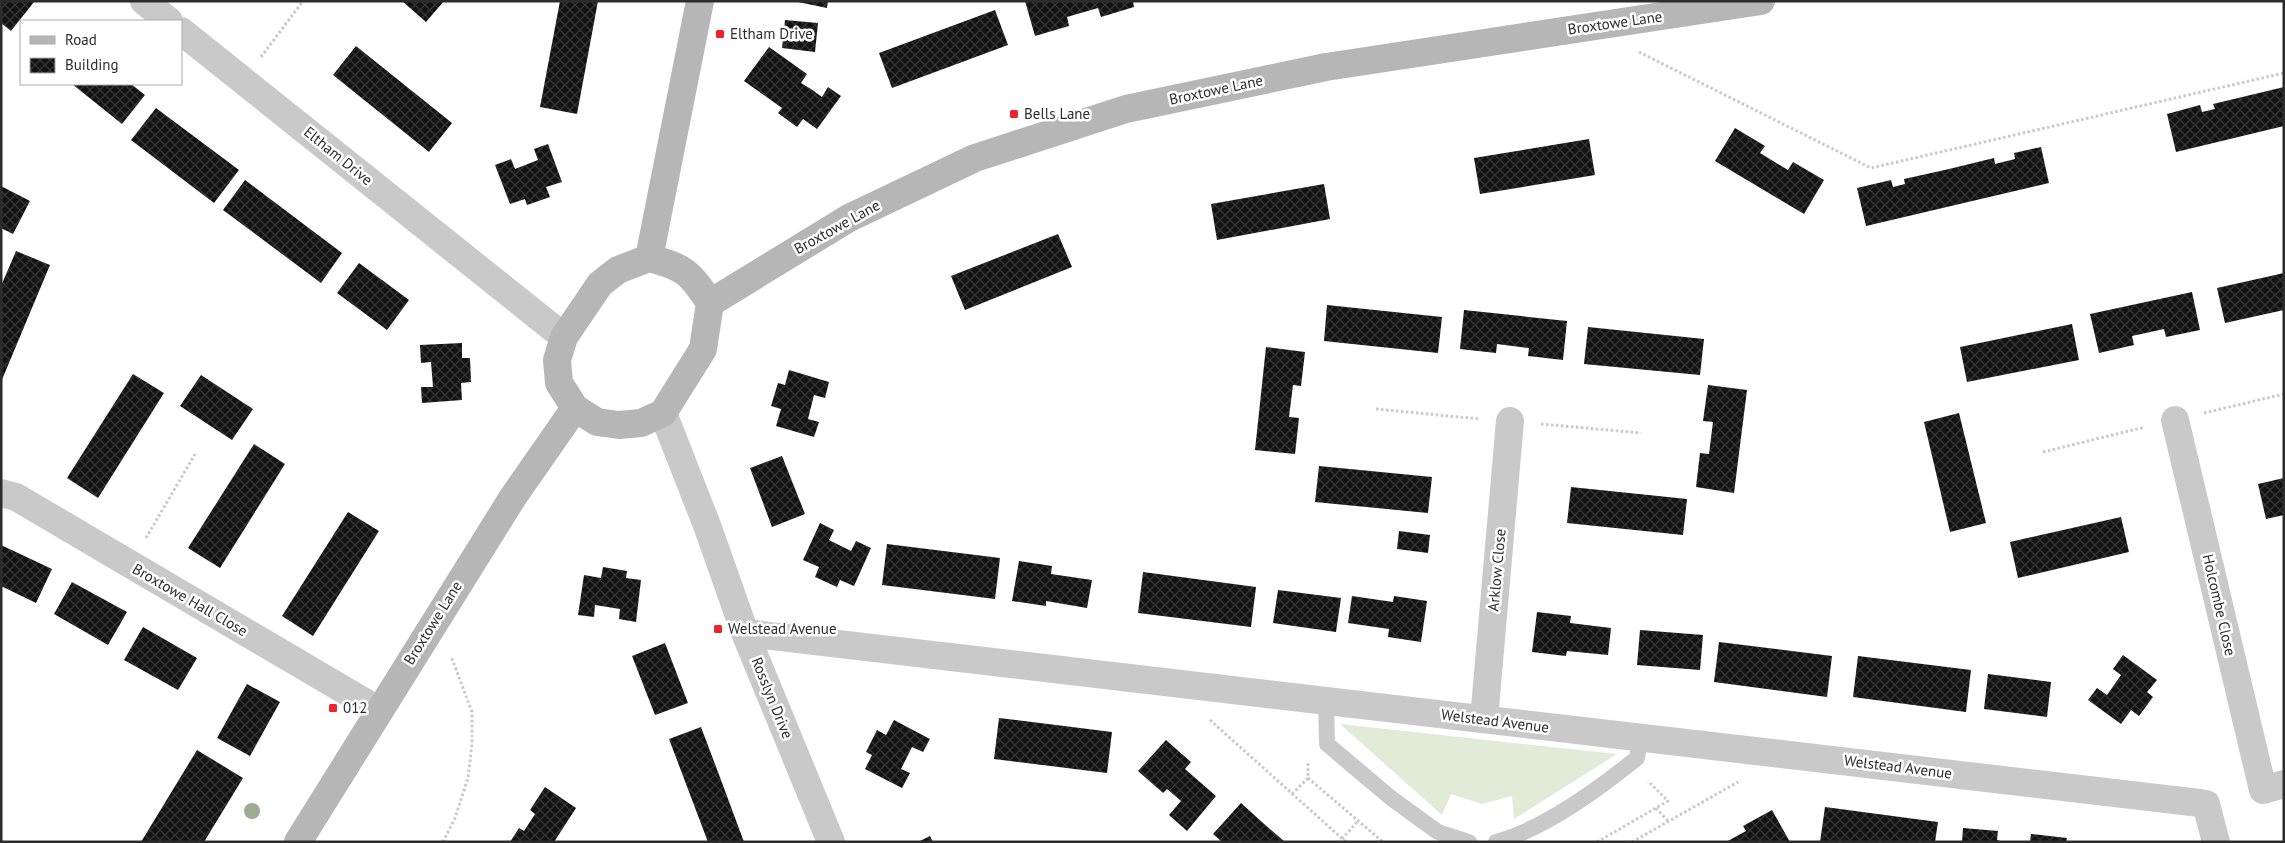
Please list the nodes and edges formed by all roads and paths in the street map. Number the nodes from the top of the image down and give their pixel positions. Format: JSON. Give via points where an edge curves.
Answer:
{"nodes":[{"id":1,"x":144,"y":1,"type":"edge"},
{"id":2,"x":303,"y":1,"type":"edge"},
{"id":3,"x":700,"y":1,"type":"edge"},
{"id":4,"x":1761,"y":1,"type":"edge"},
{"id":5,"x":168,"y":20,"type":"edge"},
{"id":6,"x":182,"y":32,"type":"edge"},
{"id":7,"x":1633,"y":49,"type":"dead end"},
{"id":8,"x":2284,"y":73,"type":"edge"},
{"id":9,"x":243,"y":80,"type":"junction"},
{"id":10,"x":649,"y":258,"type":"junction"},
{"id":11,"x":710,"y":302,"type":"junction"},
{"id":12,"x":564,"y":337,"type":"junction"},
{"id":13,"x":575,"y":408,"type":"junction"},
{"id":14,"x":663,"y":413,"type":"junction"},
{"id":15,"x":2175,"y":420,"type":"dead end"},
{"id":16,"x":1510,"y":421,"type":"dead end"},
{"id":17,"x":195,"y":454,"type":"dead end"},
{"id":18,"x":1,"y":493,"type":"edge"},
{"id":19,"x":130,"y":565,"type":"junction"},
{"id":20,"x":434,"y":621,"type":"junction"},
{"id":21,"x":745,"y":633,"type":"junction"},
{"id":22,"x":1326,"y":701,"type":"junction"},
{"id":23,"x":378,"y":710,"type":"junction"},
{"id":24,"x":1203,"y":716,"type":"dead end"},
{"id":25,"x":1484,"y":720,"type":"junction"},
{"id":26,"x":1638,"y":748,"type":"junction"},
{"id":27,"x":1308,"y":778,"type":"dead end"},
{"id":28,"x":1745,"y":778,"type":"dead end"},
{"id":29,"x":2274,"y":787,"type":"edge"},
{"id":30,"x":1656,"y":808,"type":"junction"},
{"id":31,"x":1358,"y":821,"type":"junction"},
{"id":32,"x":1668,"y":821,"type":"junction"},
{"id":33,"x":1344,"y":840,"type":"edge"},
{"id":34,"x":298,"y":842,"type":"edge"},
{"id":35,"x":443,"y":842,"type":"edge"},
{"id":36,"x":831,"y":842,"type":"edge"},
{"id":37,"x":1383,"y":842,"type":"edge"},
{"id":38,"x":1469,"y":842,"type":"edge"},
{"id":39,"x":1496,"y":842,"type":"edge"},
{"id":40,"x":1597,"y":842,"type":"edge"},
{"id":41,"x":1632,"y":842,"type":"edge"},
{"id":42,"x":2216,"y":842,"type":"edge"}],
"edges":[{"from":1,"to":5,"type":"street"},
{"from":2,"to":9,"type":"path"},
{"from":3,"to":10,"type":"main road"},
{"from":4,"to":11,"type":"main road","name":"Broxtowe Lane","via":[[1326,67],[1126,109],[975,158],[848,218]]},
{"from":6,"to":9,"type":"street","name":"Eltham Drive"},
{"from":7,"to":8,"type":"path","via":[[1871,168]]},
{"from":9,"to":12,"type":"street","name":"Eltham Drive"},
{"from":10,"to":11,"type":"main road","via":[[674,265],[694,278]]},
{"from":10,"to":12,"type":"main road","via":[[618,270],[600,284]]},
{"from":11,"to":14,"type":"main road","via":[[703,349]]},
{"from":12,"to":13,"type":"main road","via":[[557,360],[559,383]]},
{"from":13,"to":14,"type":"main road","via":[[597,422],[619,424],[641,423]]},
{"from":13,"to":20,"type":"main road","name":"Broxtowe Lane","via":[[513,497]]},
{"from":14,"to":21,"type":"street","name":"Rosslyn Drive"},
{"from":15,"to":29,"type":"street","name":"Holcombe Close"},
{"from":16,"to":25,"type":"street","name":"Arklow Close"},
{"from":17,"to":19,"type":"path"},
{"from":18,"to":19,"type":"street","name":"Broxtowe Hall Close","via":[[16,497]]},
{"from":19,"to":23,"type":"street","name":"Broxtowe Hall Close"},
{"from":20,"to":23,"type":"main road","name":"Broxtowe Lane"},
{"from":20,"to":35,"type":"path","via":[[472,712],[468,778]]},
{"from":21,"to":22,"type":"street","name":"Welstead Avenue"},
{"from":21,"to":36,"type":"street","name":"Rosslyn Drive"},
{"from":22,"to":25,"type":"street","name":"Welstead Avenue"},
{"from":22,"to":38,"type":"lane","via":[[1327,744],[1391,798],[1438,832]]},
{"from":23,"to":34,"type":"main road","name":"Broxtowe Lane"},
{"from":24,"to":33,"type":"path"},
{"from":25,"to":26,"type":"street","name":"Welstead Avenue"},
{"from":26,"to":30,"type":"path","via":[[1644,776],[1668,801]]},
{"from":26,"to":39,"type":"lane","via":[[1602,787],[1526,832]]},
{"from":26,"to":42,"type":"street","name":"Welstead Avenue","via":[[2206,804]]},
{"from":27,"to":31,"type":"path"},
{"from":28,"to":32,"type":"path"},
{"from":30,"to":32,"type":"path"},
{"from":30,"to":40,"type":"path"},
{"from":31,"to":33,"type":"path"},
{"from":31,"to":37,"type":"path"},
{"from":32,"to":41,"type":"path"}]}
